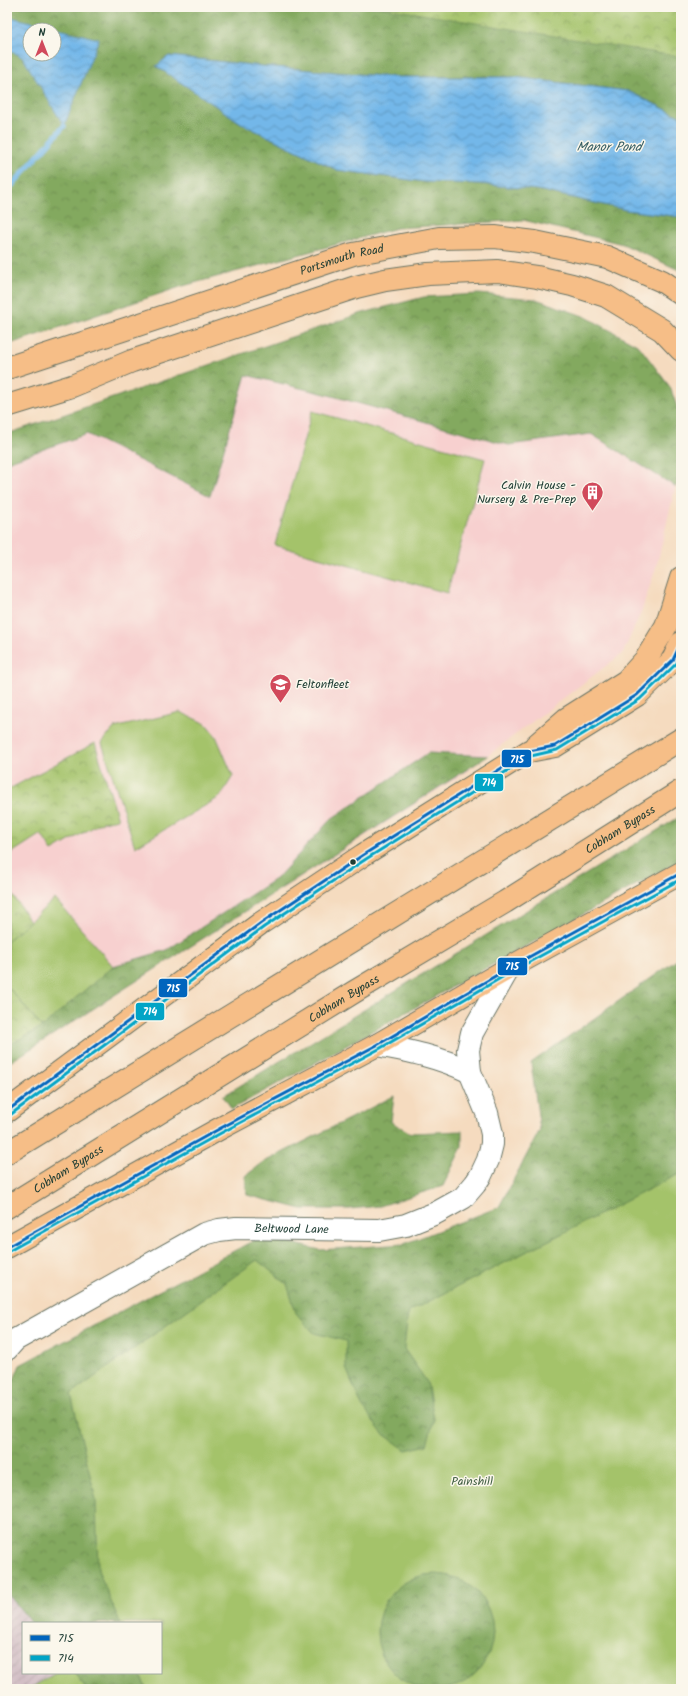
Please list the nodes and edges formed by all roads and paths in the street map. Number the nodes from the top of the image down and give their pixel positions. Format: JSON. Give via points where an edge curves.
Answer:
{"nodes":[{"id":1,"x":681,"y":294,"type":"edge"},
{"id":2,"x":681,"y":350,"type":"edge"},
{"id":3,"x":7,"y":368,"type":"edge"},
{"id":4,"x":7,"y":406,"type":"edge"},
{"id":5,"x":681,"y":578,"type":"edge"},
{"id":6,"x":681,"y":643,"type":"edge"},
{"id":7,"x":681,"y":739,"type":"edge"},
{"id":8,"x":529,"y":751,"type":"junction"},
{"id":9,"x":681,"y":791,"type":"edge"},
{"id":10,"x":681,"y":873,"type":"edge"},
{"id":11,"x":509,"y":968,"type":"junction"},
{"id":12,"x":377,"y":1045,"type":"junction"},
{"id":13,"x":470,"y":1072,"type":"junction"},
{"id":14,"x":7,"y":1111,"type":"edge"},
{"id":15,"x":7,"y":1153,"type":"edge"},
{"id":16,"x":7,"y":1207,"type":"edge"},
{"id":17,"x":7,"y":1247,"type":"edge"},
{"id":18,"x":7,"y":1349,"type":"edge"}],
"edges":[{"from":1,"to":3,"type":"main road","name":"Portsmouth Road","via":[[662,281],[607,257],[535,242],[495,237],[439,238],[353,254]]},
{"from":2,"to":4,"type":"main road","via":[[662,330],[606,296],[572,285],[498,271],[428,274],[356,287],[132,361],[72,386]]},
{"from":5,"to":8,"type":"main road","via":[[666,626],[646,659],[626,681],[566,719]]},
{"from":6,"to":8,"type":"main road","via":[[673,660],[637,695],[555,746]]},
{"from":7,"to":15,"type":"main road"},
{"from":8,"to":14,"type":"main road","via":[[362,855],[261,923]]},
{"from":9,"to":16,"type":"main road","name":"Cobham Bypass","via":[[505,902],[354,992]]},
{"from":10,"to":11,"type":"main road"},
{"from":11,"to":12,"type":"main road"},
{"from":11,"to":13,"type":"street","name":"Beltwood Lane","via":[[472,1033],[468,1050]]},
{"from":12,"to":13,"type":"street","via":[[416,1052]]},
{"from":12,"to":17,"type":"main road"},
{"from":13,"to":18,"type":"street","name":"Beltwood Lane","via":[[487,1113],[492,1144],[481,1175],[462,1198],[436,1213],[406,1225],[379,1230],[236,1228],[204,1234],[15,1340]]}]}
